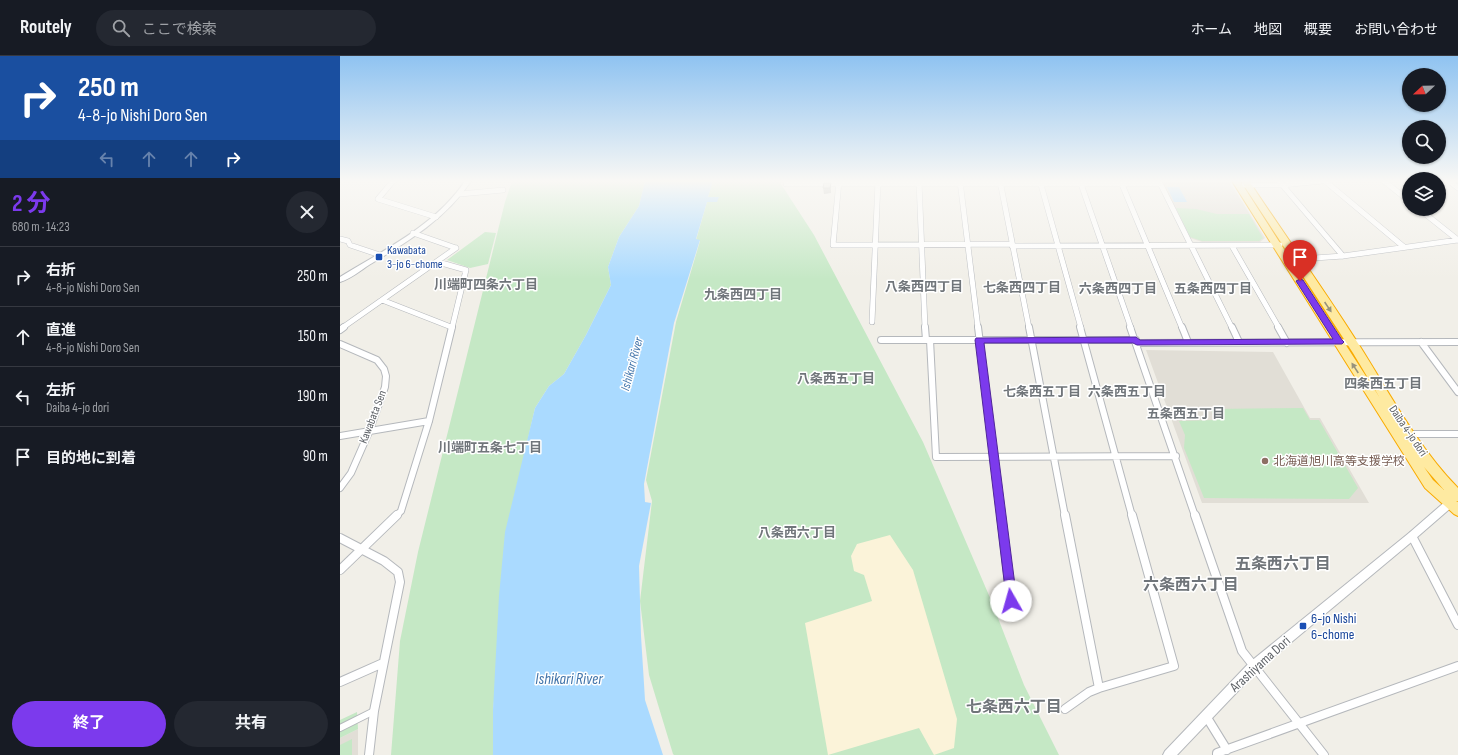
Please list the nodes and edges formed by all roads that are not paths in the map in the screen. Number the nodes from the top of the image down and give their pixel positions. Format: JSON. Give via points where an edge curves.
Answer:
{"nodes":[{"id":1,"x":425,"y":214,"type":"edge"},
{"id":2,"x":440,"y":214,"type":"edge"},
{"id":3,"x":836,"y":214,"type":"edge"},
{"id":4,"x":877,"y":214,"type":"edge"},
{"id":5,"x":920,"y":214,"type":"edge"},
{"id":6,"x":964,"y":214,"type":"edge"},
{"id":7,"x":1006,"y":214,"type":"edge"},
{"id":8,"x":1049,"y":214,"type":"edge"},
{"id":9,"x":1091,"y":214,"type":"edge"},
{"id":10,"x":1134,"y":214,"type":"edge"},
{"id":11,"x":1175,"y":214,"type":"edge"},
{"id":12,"x":1259,"y":214,"type":"edge"},
{"id":13,"x":1264,"y":214,"type":"edge"},
{"id":14,"x":1307,"y":214,"type":"edge"},
{"id":15,"x":1364,"y":214,"type":"edge"},
{"id":16,"x":1428,"y":216,"type":"edge"},
{"id":17,"x":436,"y":217,"type":"junction"},
{"id":18,"x":413,"y":233,"type":"junction"},
{"id":19,"x":340,"y":239,"type":"edge"},
{"id":20,"x":1458,"y":240,"type":"edge"},
{"id":21,"x":875,"y":245,"type":"junction"},
{"id":22,"x":922,"y":245,"type":"junction"},
{"id":23,"x":968,"y":245,"type":"junction"},
{"id":24,"x":1012,"y":245,"type":"junction"},
{"id":25,"x":1277,"y":245,"type":"junction"},
{"id":26,"x":1287,"y":245,"type":"junction"},
{"id":27,"x":1058,"y":246,"type":"junction"},
{"id":28,"x":1102,"y":246,"type":"junction"},
{"id":29,"x":1147,"y":246,"type":"junction"},
{"id":30,"x":1191,"y":246,"type":"junction"},
{"id":31,"x":1232,"y":246,"type":"junction"},
{"id":32,"x":1404,"y":247,"type":"junction"},
{"id":33,"x":380,"y":255,"type":"junction"},
{"id":34,"x":1343,"y":256,"type":"junction"},
{"id":35,"x":1286,"y":260,"type":"junction"},
{"id":36,"x":1297,"y":260,"type":"junction"},
{"id":37,"x":438,"y":262,"type":"junction"},
{"id":38,"x":340,"y":280,"type":"edge"},
{"id":39,"x":382,"y":300,"type":"junction"},
{"id":40,"x":872,"y":322,"type":"dead end"},
{"id":41,"x":451,"y":327,"type":"junction"},
{"id":42,"x":340,"y":330,"type":"edge"},
{"id":43,"x":881,"y":340,"type":"dead end"},
{"id":44,"x":928,"y":340,"type":"junction"},
{"id":45,"x":979,"y":340,"type":"junction"},
{"id":46,"x":1031,"y":340,"type":"junction"},
{"id":47,"x":1084,"y":340,"type":"junction"},
{"id":48,"x":1136,"y":341,"type":"junction"},
{"id":49,"x":1188,"y":342,"type":"junction"},
{"id":50,"x":1239,"y":342,"type":"junction"},
{"id":51,"x":1287,"y":342,"type":"junction"},
{"id":52,"x":1339,"y":342,"type":"junction"},
{"id":53,"x":1421,"y":342,"type":"junction"},
{"id":54,"x":1458,"y":342,"type":"edge"},
{"id":55,"x":1352,"y":343,"type":"junction"},
{"id":56,"x":340,"y":344,"type":"edge"},
{"id":57,"x":1458,"y":392,"type":"edge"},
{"id":58,"x":429,"y":421,"type":"junction"},
{"id":59,"x":368,"y":432,"type":"junction"},
{"id":60,"x":1458,"y":434,"type":"edge"},
{"id":61,"x":340,"y":436,"type":"edge"},
{"id":62,"x":1411,"y":437,"type":"junction"},
{"id":63,"x":1053,"y":456,"type":"junction"},
{"id":64,"x":1116,"y":456,"type":"junction"},
{"id":65,"x":1176,"y":456,"type":"junction"},
{"id":66,"x":994,"y":457,"type":"junction"},
{"id":67,"x":340,"y":488,"type":"edge"},
{"id":68,"x":1456,"y":504,"type":"edge"},
{"id":69,"x":1458,"y":517,"type":"edge"},
{"id":70,"x":1412,"y":536,"type":"junction"},
{"id":71,"x":340,"y":538,"type":"edge"},
{"id":72,"x":362,"y":550,"type":"junction"},
{"id":73,"x":340,"y":570,"type":"edge"},
{"id":74,"x":1011,"y":601,"type":"dead end"},
{"id":75,"x":1458,"y":625,"type":"edge"},
{"id":76,"x":383,"y":663,"type":"junction"},
{"id":77,"x":1254,"y":666,"type":"junction"},
{"id":78,"x":1458,"y":666,"type":"edge"},
{"id":79,"x":340,"y":682,"type":"edge"},
{"id":80,"x":1098,"y":688,"type":"junction"},
{"id":81,"x":1065,"y":709,"type":"dead end"},
{"id":82,"x":374,"y":711,"type":"junction"},
{"id":83,"x":1206,"y":716,"type":"junction"},
{"id":84,"x":1299,"y":723,"type":"junction"},
{"id":85,"x":340,"y":728,"type":"edge"},
{"id":86,"x":1227,"y":750,"type":"junction"},
{"id":87,"x":369,"y":755,"type":"edge"},
{"id":88,"x":1168,"y":755,"type":"edge"},
{"id":89,"x":1216,"y":755,"type":"edge"},
{"id":90,"x":1324,"y":755,"type":"edge"}],
"edges":[{"from":1,"to":17,"type":"street"},
{"from":2,"to":17,"type":"street"},
{"from":3,"to":21,"type":"street","via":[[833,245]]},
{"from":4,"to":21,"type":"street"},
{"from":5,"to":22,"type":"street"},
{"from":6,"to":23,"type":"street"},
{"from":7,"to":24,"type":"street"},
{"from":8,"to":27,"type":"street"},
{"from":9,"to":28,"type":"street"},
{"from":10,"to":29,"type":"street"},
{"from":11,"to":30,"type":"street"},
{"from":12,"to":25,"type":"highway","name":"Daiba 4-jo dori"},
{"from":13,"to":26,"type":"highway","name":"Daiba 4-jo dori"},
{"from":14,"to":34,"type":"street"},
{"from":15,"to":32,"type":"street"},
{"from":16,"to":20,"type":"street"},
{"from":17,"to":18,"type":"street"},
{"from":18,"to":33,"type":"street"},
{"from":18,"to":37,"type":"street","via":[[456,248]]},
{"from":19,"to":33,"type":"street"},
{"from":20,"to":32,"type":"street"},
{"from":21,"to":22,"type":"street"},
{"from":21,"to":40,"type":"street"},
{"from":22,"to":23,"type":"street"},
{"from":22,"to":44,"type":"street"},
{"from":23,"to":24,"type":"street"},
{"from":23,"to":45,"type":"street"},
{"from":24,"to":27,"type":"street"},
{"from":24,"to":46,"type":"street"},
{"from":25,"to":26,"type":"street"},
{"from":25,"to":31,"type":"street"},
{"from":25,"to":35,"type":"highway","name":"Daiba 4-jo dori"},
{"from":26,"to":36,"type":"highway","name":"Daiba 4-jo dori"},
{"from":27,"to":28,"type":"street"},
{"from":27,"to":47,"type":"street"},
{"from":28,"to":29,"type":"street"},
{"from":28,"to":48,"type":"street"},
{"from":29,"to":30,"type":"street"},
{"from":29,"to":49,"type":"street"},
{"from":30,"to":31,"type":"street"},
{"from":30,"to":50,"type":"street"},
{"from":31,"to":51,"type":"street"},
{"from":32,"to":34,"type":"street"},
{"from":33,"to":38,"type":"street"},
{"from":34,"to":36,"type":"street"},
{"from":35,"to":36,"type":"street"},
{"from":35,"to":52,"type":"highway","name":"Daiba 4-jo dori"},
{"from":36,"to":55,"type":"highway","name":"Daiba 4-jo dori","one_way":true},
{"from":37,"to":39,"type":"street"},
{"from":37,"to":41,"type":"street","via":[[466,270]]},
{"from":39,"to":41,"type":"street"},
{"from":39,"to":42,"type":"street"},
{"from":41,"to":58,"type":"street"},
{"from":43,"to":44,"type":"street"},
{"from":44,"to":45,"type":"street"},
{"from":44,"to":66,"type":"street","via":[[936,457]]},
{"from":45,"to":46,"type":"street"},
{"from":45,"to":66,"type":"street"},
{"from":46,"to":47,"type":"street"},
{"from":46,"to":63,"type":"street"},
{"from":47,"to":48,"type":"street"},
{"from":47,"to":64,"type":"street"},
{"from":48,"to":49,"type":"street"},
{"from":48,"to":65,"type":"street"},
{"from":49,"to":50,"type":"street"},
{"from":50,"to":51,"type":"street"},
{"from":51,"to":52,"type":"street"},
{"from":52,"to":55,"type":"street"},
{"from":68,"to":52,"type":"highway","name":"Daiba 4-jo dori","one_way":true,"via":[[1429,484]]},
{"from":53,"to":54,"type":"street"},
{"from":53,"to":55,"type":"street"},
{"from":53,"to":57,"type":"street"},
{"from":55,"to":62,"type":"highway","name":"Daiba 4-jo dori"},
{"from":56,"to":59,"type":"street","name":"Kawabata Sen","via":[[376,360],[384,368],[385,387]]},
{"from":58,"to":59,"type":"street"},
{"from":58,"to":72,"type":"street","via":[[401,511]]},
{"from":59,"to":61,"type":"street"},
{"from":59,"to":67,"type":"street","name":"Kawabata Sen","via":[[351,473]]},
{"from":60,"to":62,"type":"street"},
{"from":62,"to":68,"type":"highway","name":"Daiba 4-jo dori","via":[[1429,471]]},
{"from":63,"to":64,"type":"street"},
{"from":63,"to":66,"type":"street"},
{"from":63,"to":80,"type":"street"},
{"from":64,"to":65,"type":"street"},
{"from":64,"to":80,"type":"street","via":[[1174,666]]},
{"from":65,"to":77,"type":"street","via":[[1242,651]]},
{"from":66,"to":74,"type":"street"},
{"from":68,"to":69,"type":"street"},
{"from":68,"to":70,"type":"street","name":"Arashiyama Dori"},
{"from":70,"to":75,"type":"street"},
{"from":70,"to":77,"type":"street","name":"Arashiyama Dori"},
{"from":71,"to":72,"type":"street"},
{"from":72,"to":73,"type":"street"},
{"from":72,"to":76,"type":"street","via":[[384,561],[398,572],[400,582]]},
{"from":76,"to":79,"type":"street"},
{"from":76,"to":82,"type":"street"},
{"from":77,"to":83,"type":"street","name":"Arashiyama Dori"},
{"from":77,"to":84,"type":"street"},
{"from":78,"to":84,"type":"street"},
{"from":80,"to":81,"type":"street"},
{"from":82,"to":85,"type":"street"},
{"from":82,"to":87,"type":"street"},
{"from":83,"to":86,"type":"street"},
{"from":83,"to":88,"type":"street","name":"Arashiyama Dori"},
{"from":84,"to":86,"type":"street"},
{"from":84,"to":90,"type":"street"},
{"from":86,"to":89,"type":"street"}]}
